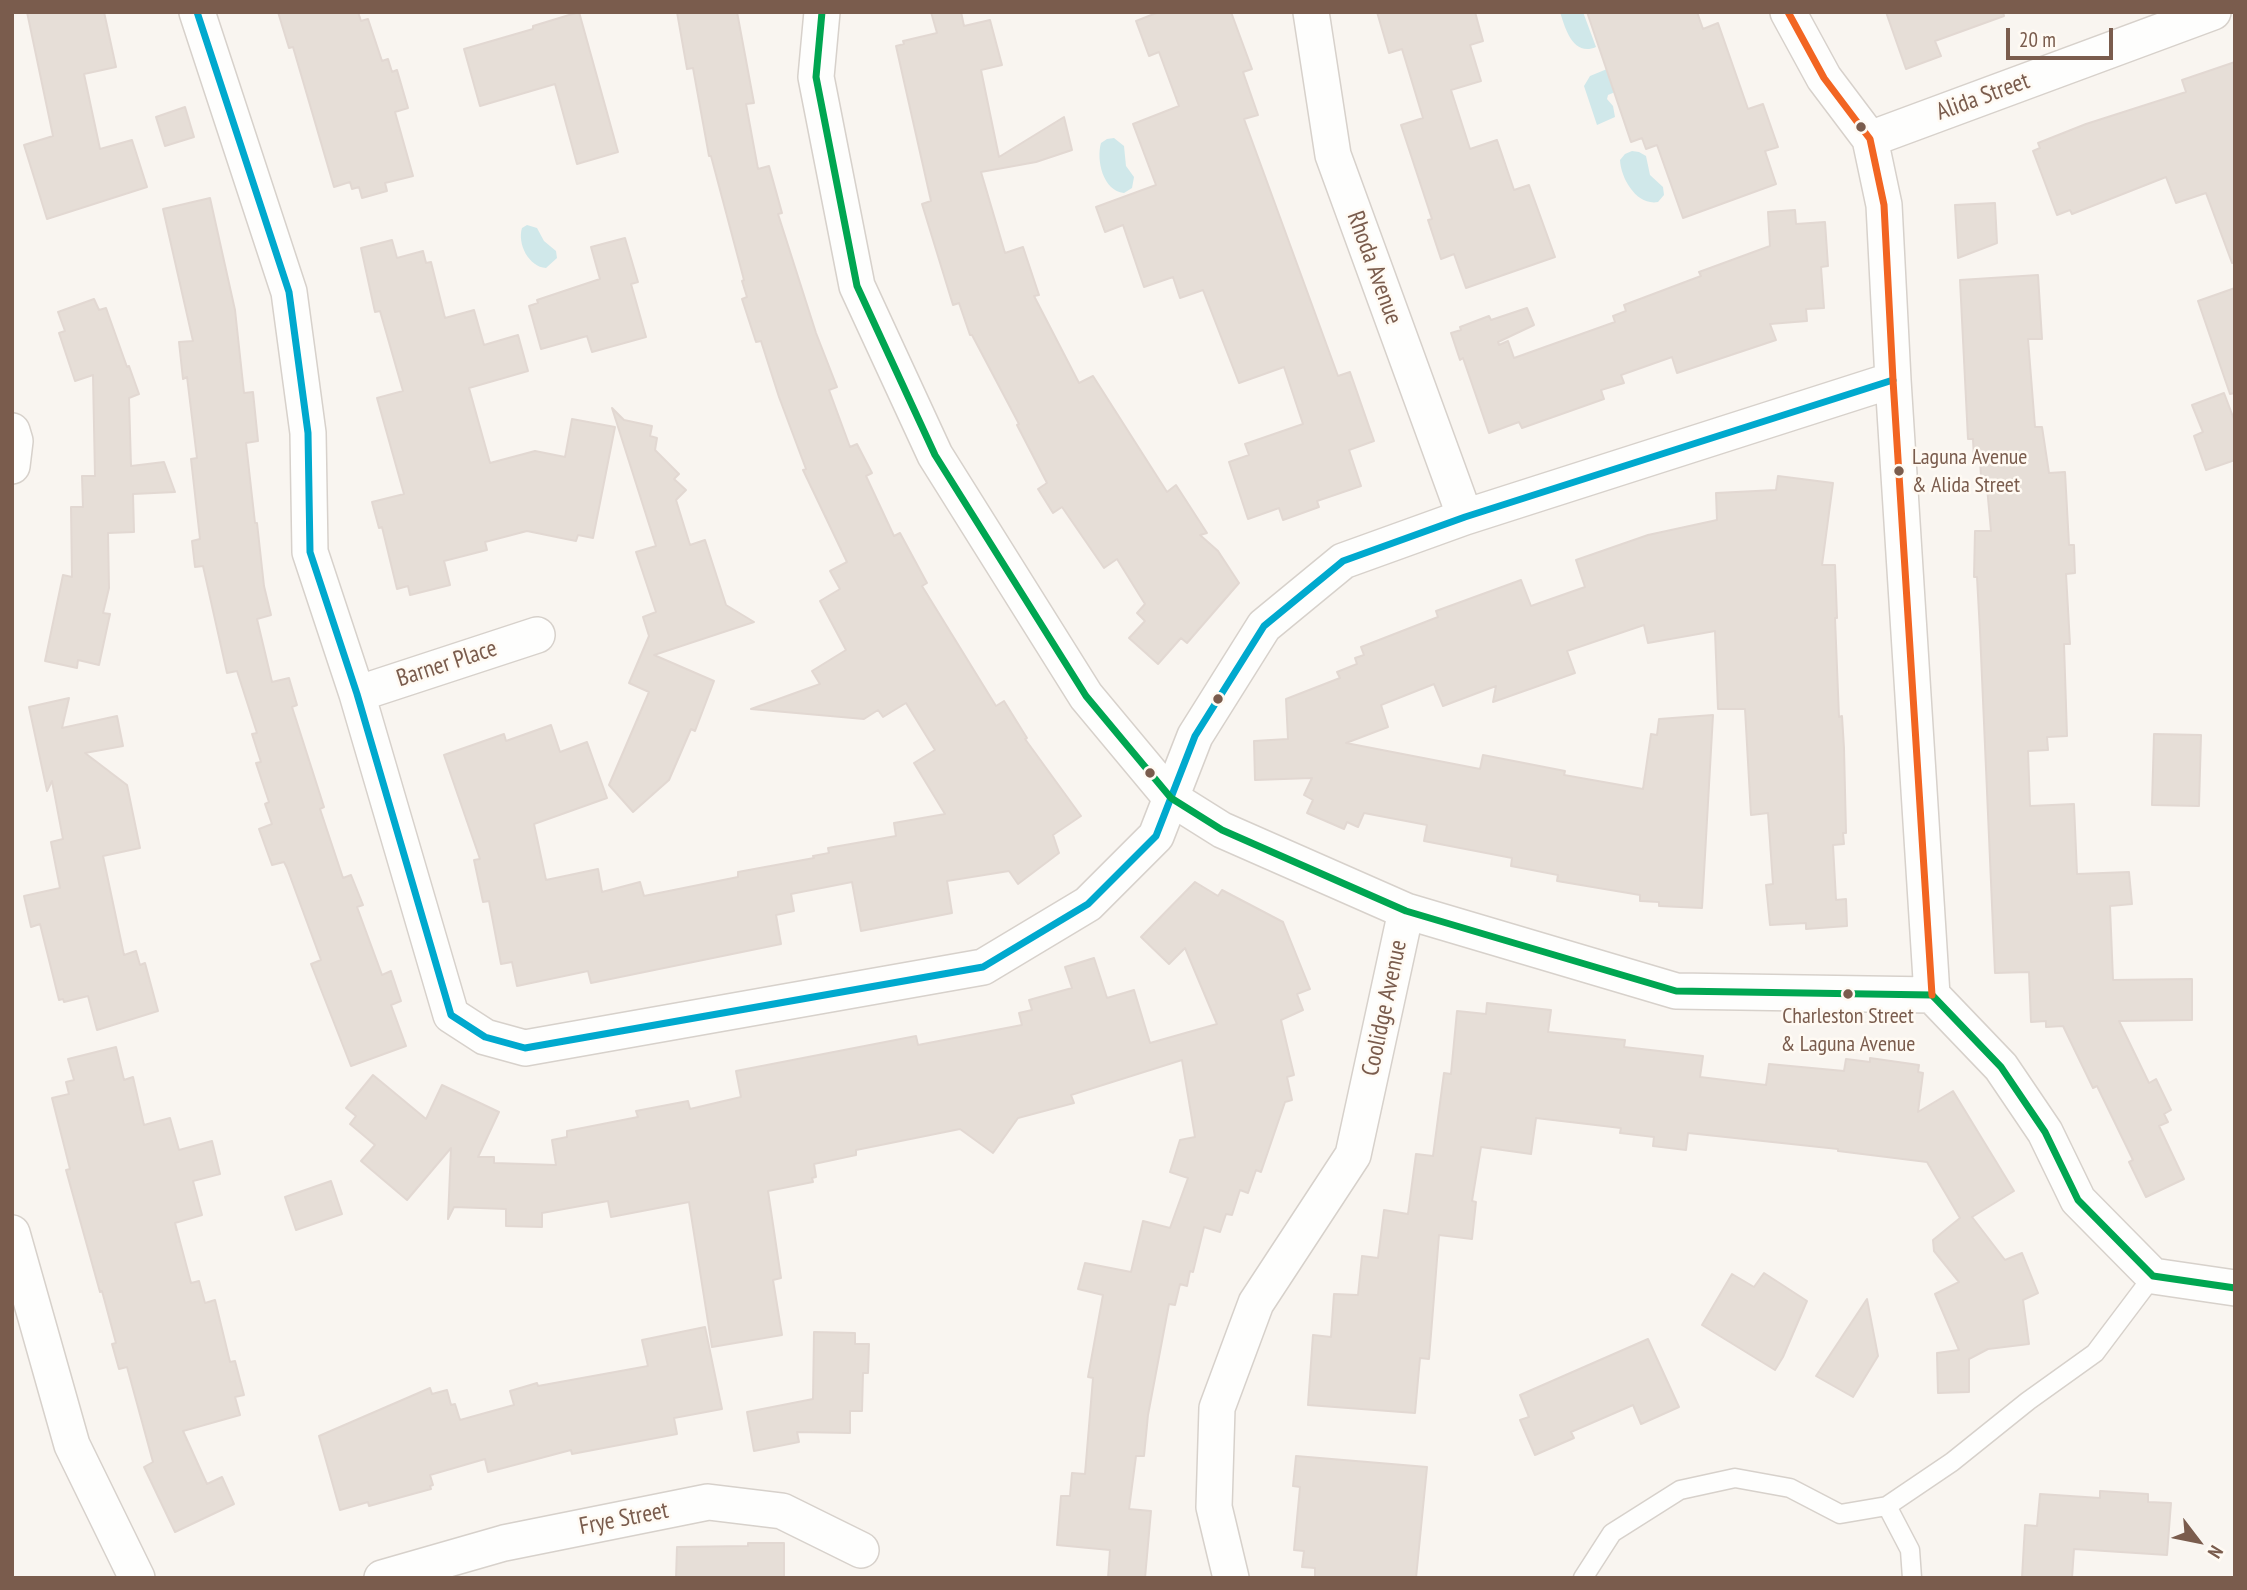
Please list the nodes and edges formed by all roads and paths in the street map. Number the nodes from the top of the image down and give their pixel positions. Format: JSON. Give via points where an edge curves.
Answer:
{"nodes":[{"id":1,"x":197,"y":12,"type":"edge"},
{"id":2,"x":822,"y":12,"type":"edge"},
{"id":3,"x":1311,"y":12,"type":"edge"},
{"id":4,"x":1788,"y":12,"type":"edge"},
{"id":5,"x":2213,"y":12,"type":"edge"},
{"id":6,"x":1870,"y":139,"type":"junction"},
{"id":7,"x":1893,"y":380,"type":"junction"},
{"id":8,"x":12,"y":431,"type":"edge"},
{"id":9,"x":12,"y":466,"type":"edge"},
{"id":10,"x":1465,"y":517,"type":"junction"},
{"id":11,"x":537,"y":635,"type":"dead end"},
{"id":12,"x":357,"y":694,"type":"junction"},
{"id":13,"x":1171,"y":798,"type":"junction"},
{"id":14,"x":1406,"y":911,"type":"junction"},
{"id":15,"x":1932,"y":995,"type":"junction"},
{"id":16,"x":12,"y":1233,"type":"edge"},
{"id":17,"x":2153,"y":1276,"type":"junction"},
{"id":18,"x":2235,"y":1288,"type":"edge"},
{"id":19,"x":1887,"y":1506,"type":"junction"},
{"id":20,"x":861,"y":1550,"type":"dead end"},
{"id":21,"x":137,"y":1578,"type":"edge"},
{"id":22,"x":382,"y":1578,"type":"edge"},
{"id":23,"x":1231,"y":1578,"type":"edge"},
{"id":24,"x":1583,"y":1578,"type":"edge"},
{"id":25,"x":1912,"y":1578,"type":"edge"}],
"edges":[{"from":1,"to":12,"type":"street","via":[[289,292],[308,433],[310,552]]},
{"from":2,"to":13,"type":"street","name":"Coolidge Avenue","via":[[816,78],[857,286],[935,455],[1086,696]]},
{"from":3,"to":10,"type":"street","name":"Rhoda Avenue","via":[[1333,155]]},
{"from":4,"to":6,"type":"street","via":[[1824,78]]},
{"from":5,"to":6,"type":"street","name":"Alida Street"},
{"from":6,"to":7,"type":"street","via":[[1884,205]]},
{"from":7,"to":10,"type":"street"},
{"from":7,"to":15,"type":"street"},
{"from":8,"to":9,"type":"street"},
{"from":10,"to":13,"type":"street","via":[[1343,561],[1264,625],[1195,736]]},
{"from":11,"to":12,"type":"street","name":"Barner Place"},
{"from":12,"to":13,"type":"street","via":[[451,1016],[485,1037],[525,1048],[983,967],[1088,904],[1156,836]]},
{"from":13,"to":14,"type":"street","name":"Coolidge Avenue","via":[[1222,830]]},
{"from":14,"to":15,"type":"street","via":[[1676,991]]},
{"from":14,"to":23,"type":"street","name":"Coolidge Avenue","via":[[1353,1155],[1256,1303],[1217,1408],[1214,1507]]},
{"from":15,"to":17,"type":"street","via":[[2001,1067],[2045,1132],[2078,1200]]},
{"from":16,"to":21,"type":"street","via":[[72,1445]]},
{"from":17,"to":18,"type":"street"},
{"from":17,"to":19,"type":"lane","via":[[2095,1353]]},
{"from":19,"to":24,"type":"lane","via":[[1840,1514],[1790,1488],[1735,1478],[1681,1490],[1612,1532]]},
{"from":19,"to":25,"type":"lane","via":[[1910,1550]]},
{"from":20,"to":22,"type":"street","name":"Frye Street","via":[[782,1511],[708,1502],[505,1543]]}]}
